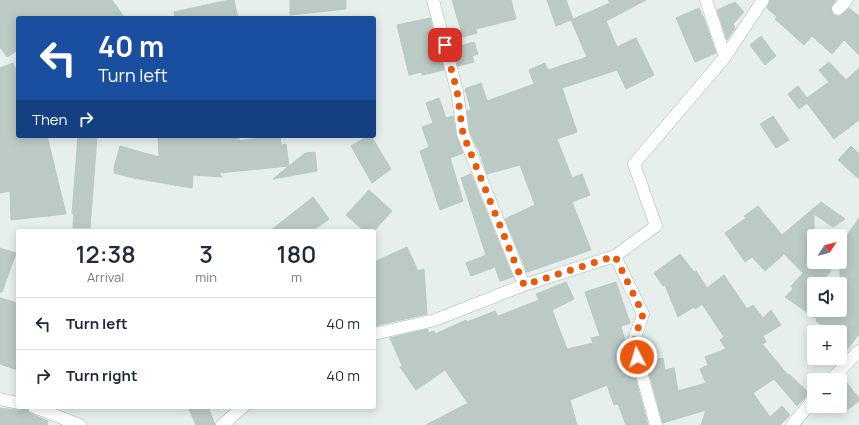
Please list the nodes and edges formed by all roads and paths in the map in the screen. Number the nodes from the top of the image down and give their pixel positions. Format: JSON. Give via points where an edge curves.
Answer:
{"nodes":[{"id":1,"x":433,"y":0,"type":"edge"},
{"id":2,"x":706,"y":0,"type":"edge"},
{"id":3,"x":763,"y":0,"type":"edge"},
{"id":4,"x":847,"y":0,"type":"edge"},
{"id":5,"x":838,"y":9,"type":"dead end"},
{"id":6,"x":725,"y":57,"type":"junction"},
{"id":7,"x":615,"y":256,"type":"junction"},
{"id":8,"x":524,"y":285,"type":"junction"},
{"id":9,"x":376,"y":334,"type":"edge"},
{"id":10,"x":859,"y":351,"type":"edge"},
{"id":11,"x":838,"y":373,"type":"edge"},
{"id":12,"x":0,"y":399,"type":"edge"},
{"id":13,"x":16,"y":403,"type":"edge"},
{"id":14,"x":807,"y":407,"type":"edge"},
{"id":15,"x":39,"y":409,"type":"edge"},
{"id":16,"x":241,"y":409,"type":"edge"},
{"id":17,"x":80,"y":425,"type":"edge"},
{"id":18,"x":222,"y":425,"type":"edge"},
{"id":19,"x":656,"y":425,"type":"edge"},
{"id":20,"x":792,"y":425,"type":"edge"}],
"edges":[{"from":1,"to":8,"type":"street","via":[[457,91],[463,134]]},
{"from":2,"to":6,"type":"street"},
{"from":3,"to":6,"type":"street"},
{"from":4,"to":5,"type":"street"},
{"from":6,"to":7,"type":"street","via":[[634,164],[656,226]]},
{"from":7,"to":8,"type":"street"},
{"from":7,"to":19,"type":"street","via":[[643,314],[633,343]]},
{"from":8,"to":9,"type":"street","via":[[435,320]]},
{"from":10,"to":11,"type":"street"},
{"from":12,"to":13,"type":"street"},
{"from":14,"to":20,"type":"street"},
{"from":15,"to":17,"type":"street"},
{"from":16,"to":18,"type":"street"}]}
